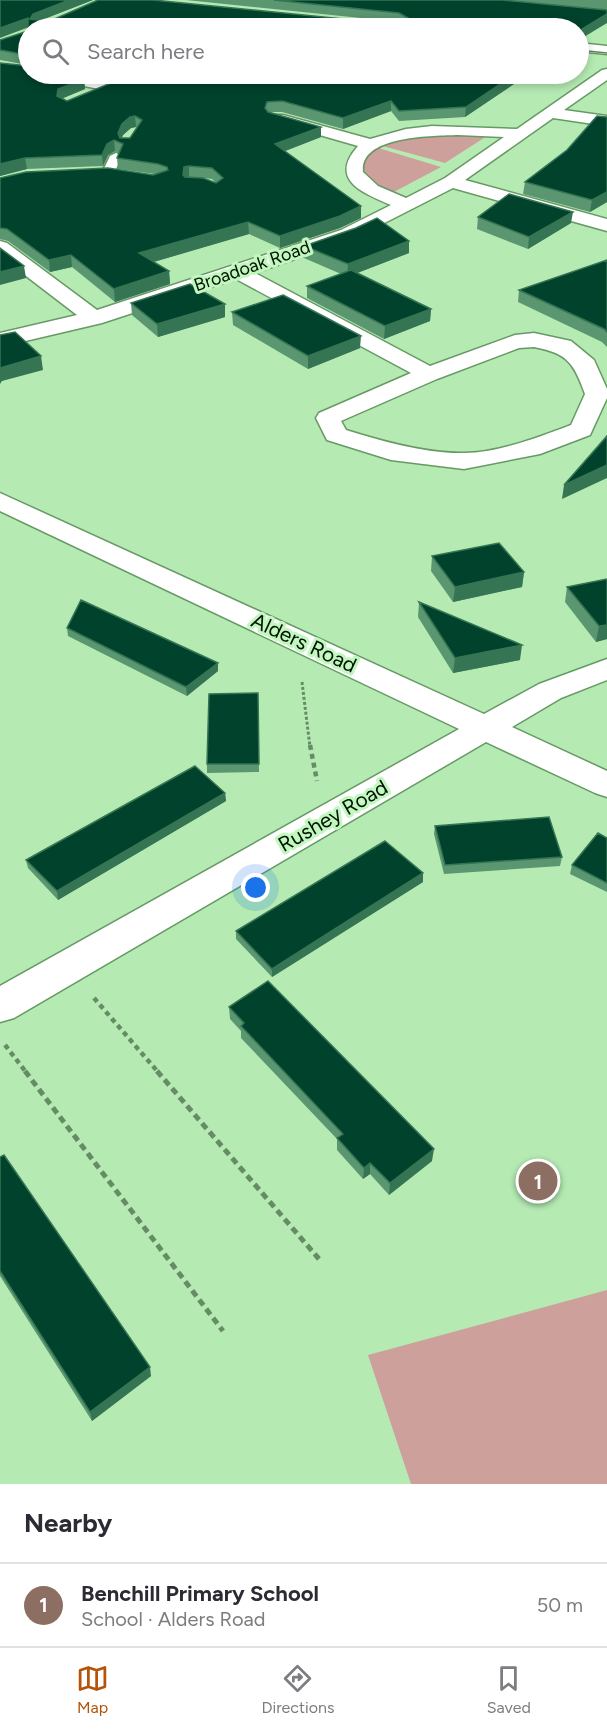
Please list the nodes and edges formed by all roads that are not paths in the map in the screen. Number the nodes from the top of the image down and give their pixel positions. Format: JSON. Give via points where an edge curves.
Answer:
{"nodes":[{"id":1,"x":589,"y":48,"type":"edge"},
{"id":2,"x":607,"y":50,"type":"edge"},
{"id":3,"x":607,"y":73,"type":"edge"},
{"id":4,"x":115,"y":84,"type":"edge"},
{"id":5,"x":89,"y":95,"type":"edge"},
{"id":6,"x":552,"y":112,"type":"junction"},
{"id":7,"x":275,"y":117,"type":"edge"},
{"id":8,"x":607,"y":121,"type":"edge"},
{"id":9,"x":521,"y":134,"type":"junction"},
{"id":10,"x":370,"y":145,"type":"junction"},
{"id":11,"x":116,"y":156,"type":"edge"},
{"id":12,"x":108,"y":173,"type":"junction"},
{"id":13,"x":85,"y":174,"type":"edge"},
{"id":14,"x":142,"y":179,"type":"edge"},
{"id":15,"x":451,"y":182,"type":"junction"},
{"id":16,"x":407,"y":205,"type":"junction"},
{"id":17,"x":607,"y":225,"type":"edge"},
{"id":18,"x":0,"y":247,"type":"edge"},
{"id":19,"x":238,"y":272,"type":"junction"},
{"id":20,"x":94,"y":318,"type":"junction"},
{"id":21,"x":0,"y":340,"type":"edge"},
{"id":22,"x":429,"y":374,"type":"junction"},
{"id":23,"x":0,"y":501,"type":"edge"},
{"id":24,"x":607,"y":669,"type":"edge"},
{"id":25,"x":487,"y":728,"type":"junction"},
{"id":26,"x":607,"y":784,"type":"edge"},
{"id":27,"x":4,"y":997,"type":"edge"}],
"edges":[{"from":1,"to":2,"type":"street"},
{"from":3,"to":6,"type":"street","name":"Broadoak Road"},
{"from":4,"to":5,"type":"street"},
{"from":6,"to":8,"type":"street"},
{"from":6,"to":9,"type":"street","name":"Broadoak Road"},
{"from":7,"to":10,"type":"street"},
{"from":9,"to":10,"type":"street","via":[[416,132]]},
{"from":9,"to":15,"type":"street","name":"Broadoak Road"},
{"from":10,"to":16,"type":"street","via":[[360,151],[354,162],[355,177]]},
{"from":11,"to":12,"type":"lane"},
{"from":12,"to":13,"type":"street"},
{"from":12,"to":14,"type":"lane"},
{"from":15,"to":16,"type":"street","name":"Broadoak Road"},
{"from":15,"to":17,"type":"street"},
{"from":16,"to":19,"type":"street","name":"Broadoak Road","via":[[348,234]]},
{"from":18,"to":20,"type":"street"},
{"from":19,"to":20,"type":"street","name":"Broadoak Road"},
{"from":19,"to":22,"type":"street"},
{"from":20,"to":21,"type":"street","name":"Broadoak Road"},
{"from":22,"to":22,"type":"street","via":[[328,418],[336,435],[391,452],[464,461],[531,449],[581,430],[597,394],[586,365],[563,346],[534,340],[515,342]]},
{"from":23,"to":25,"type":"street","name":"Alders Road"},
{"from":24,"to":25,"type":"street","name":"Rushey Road","via":[[550,691]]},
{"from":25,"to":26,"type":"street","name":"Alders Road"},
{"from":25,"to":27,"type":"street","name":"Rushey Road","via":[[68,967]]}]}
